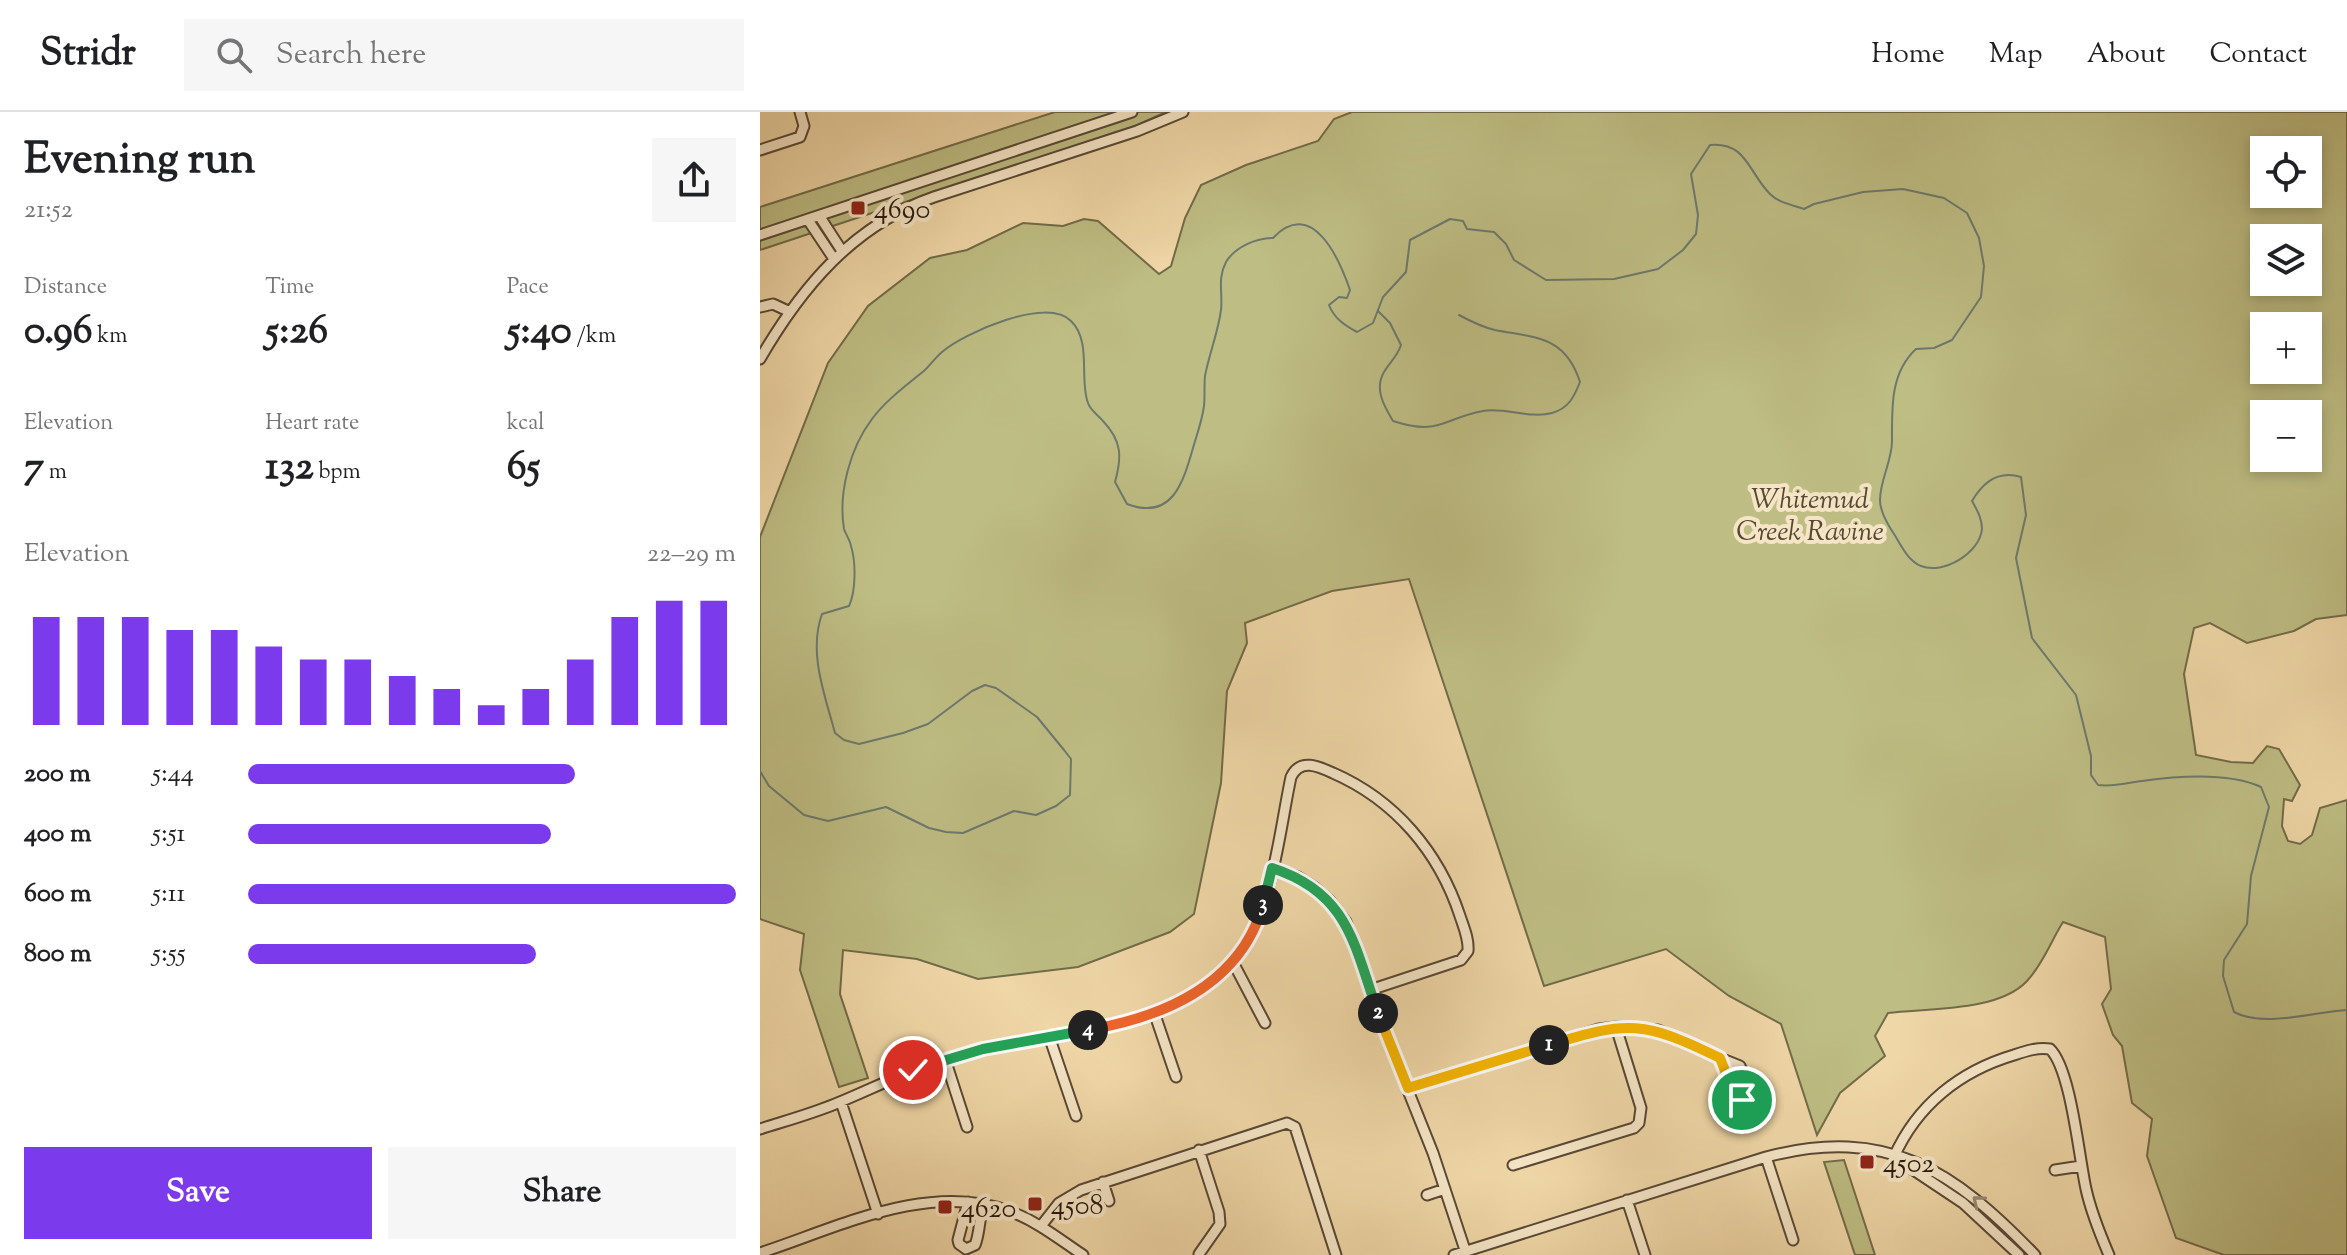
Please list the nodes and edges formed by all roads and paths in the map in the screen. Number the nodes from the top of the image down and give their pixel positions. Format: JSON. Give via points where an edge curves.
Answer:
{"nodes":[{"id":1,"x":800,"y":112,"type":"edge"},
{"id":2,"x":1132,"y":112,"type":"edge"},
{"id":3,"x":1183,"y":112,"type":"edge"},
{"id":4,"x":760,"y":150,"type":"edge"},
{"id":5,"x":820,"y":217,"type":"junction"},
{"id":6,"x":808,"y":220,"type":"junction"},
{"id":7,"x":760,"y":235,"type":"edge"},
{"id":8,"x":842,"y":251,"type":"junction"},
{"id":9,"x":834,"y":259,"type":"junction"},
{"id":10,"x":760,"y":307,"type":"edge"},
{"id":11,"x":788,"y":311,"type":"junction"},
{"id":12,"x":760,"y":359,"type":"edge"},
{"id":13,"x":1272,"y":868,"type":"junction"},
{"id":14,"x":1231,"y":964,"type":"junction"},
{"id":15,"x":1370,"y":990,"type":"junction"},
{"id":16,"x":1154,"y":1012,"type":"junction"},
{"id":17,"x":1265,"y":1023,"type":"dead end"},
{"id":18,"x":1616,"y":1027,"type":"junction"},
{"id":19,"x":1049,"y":1036,"type":"junction"},
{"id":20,"x":1720,"y":1058,"type":"dead end"},
{"id":21,"x":945,"y":1059,"type":"junction"},
{"id":22,"x":1176,"y":1077,"type":"dead end"},
{"id":23,"x":1408,"y":1088,"type":"junction"},
{"id":24,"x":841,"y":1102,"type":"junction"},
{"id":25,"x":1076,"y":1116,"type":"dead end"},
{"id":26,"x":967,"y":1127,"type":"dead end"},
{"id":27,"x":760,"y":1129,"type":"edge"},
{"id":28,"x":1199,"y":1150,"type":"junction"},
{"id":29,"x":1766,"y":1157,"type":"junction"},
{"id":30,"x":1894,"y":1157,"type":"junction"},
{"id":31,"x":1513,"y":1165,"type":"dead end"},
{"id":32,"x":2081,"y":1166,"type":"junction"},
{"id":33,"x":2055,"y":1170,"type":"dead end"},
{"id":34,"x":1103,"y":1182,"type":"junction"},
{"id":35,"x":1445,"y":1189,"type":"junction"},
{"id":36,"x":1427,"y":1195,"type":"dead end"},
{"id":37,"x":1627,"y":1200,"type":"junction"},
{"id":38,"x":1109,"y":1201,"type":"dead end"},
{"id":39,"x":968,"y":1202,"type":"junction"},
{"id":40,"x":984,"y":1204,"type":"junction"},
{"id":41,"x":878,"y":1214,"type":"junction"},
{"id":42,"x":1041,"y":1226,"type":"junction"},
{"id":43,"x":1793,"y":1240,"type":"dead end"},
{"id":44,"x":1465,"y":1250,"type":"junction"},
{"id":45,"x":760,"y":1253,"type":"edge"},
{"id":46,"x":1199,"y":1254,"type":"edge"},
{"id":47,"x":1083,"y":1255,"type":"edge"},
{"id":48,"x":1336,"y":1255,"type":"edge"},
{"id":49,"x":1454,"y":1255,"type":"edge"},
{"id":50,"x":1645,"y":1255,"type":"edge"},
{"id":51,"x":2019,"y":1255,"type":"edge"},
{"id":52,"x":2035,"y":1255,"type":"edge"},
{"id":53,"x":2109,"y":1255,"type":"edge"}],
"edges":[{"from":1,"to":4,"type":"street","via":[[802,134]]},
{"from":2,"to":5,"type":"street"},
{"from":3,"to":8,"type":"street","via":[[928,199]]},
{"from":5,"to":6,"type":"street"},
{"from":5,"to":8,"type":"street"},
{"from":6,"to":7,"type":"street"},
{"from":6,"to":9,"type":"street"},
{"from":8,"to":9,"type":"street"},
{"from":9,"to":11,"type":"street"},
{"from":10,"to":11,"type":"street","via":[[776,304]]},
{"from":11,"to":12,"type":"street"},
{"from":13,"to":14,"type":"street","via":[[1259,919]]},
{"from":13,"to":15,"type":"street","via":[[1305,881],[1335,907],[1351,934]]},
{"from":13,"to":15,"type":"street","via":[[1292,774],[1305,765],[1360,786],[1386,804],[1420,840],[1451,892],[1468,951],[1458,962]]},
{"from":14,"to":16,"type":"street","via":[[1191,997]]},
{"from":14,"to":17,"type":"street"},
{"from":15,"to":23,"type":"street"},
{"from":16,"to":19,"type":"street"},
{"from":16,"to":22,"type":"street"},
{"from":18,"to":20,"type":"street","via":[[1658,1030]]},
{"from":18,"to":23,"type":"street"},
{"from":18,"to":31,"type":"street","via":[[1641,1108],[1639,1123]]},
{"from":19,"to":21,"type":"street"},
{"from":19,"to":25,"type":"street"},
{"from":21,"to":24,"type":"street"},
{"from":21,"to":26,"type":"street"},
{"from":23,"to":35,"type":"street"},
{"from":24,"to":27,"type":"street"},
{"from":24,"to":41,"type":"street"},
{"from":28,"to":34,"type":"street"},
{"from":28,"to":46,"type":"street","via":[[1220,1224]]},
{"from":28,"to":48,"type":"street","via":[[1283,1123],[1292,1125]]},
{"from":29,"to":30,"type":"street","via":[[1833,1147]]},
{"from":29,"to":37,"type":"street"},
{"from":29,"to":43,"type":"street"},
{"from":30,"to":32,"type":"street","via":[[1912,1124],[1954,1083],[1990,1063],[2046,1048],[2055,1054],[2066,1087]]},
{"from":30,"to":51,"type":"street","via":[[1963,1203]]},
{"from":52,"to":30,"type":"street","one_way":true,"via":[[1953,1182],[1914,1160]]},
{"from":32,"to":33,"type":"street"},
{"from":32,"to":53,"type":"street"},
{"from":34,"to":38,"type":"street"},
{"from":34,"to":42,"type":"street","via":[[1066,1198]]},
{"from":35,"to":36,"type":"street"},
{"from":35,"to":44,"type":"street"},
{"from":37,"to":44,"type":"street"},
{"from":37,"to":50,"type":"street"},
{"from":39,"to":40,"type":"street"},
{"from":39,"to":40,"type":"street","via":[[958,1240],[966,1249],[975,1245]]},
{"from":39,"to":41,"type":"street","via":[[934,1201]]},
{"from":40,"to":42,"type":"street"},
{"from":41,"to":45,"type":"street"},
{"from":42,"to":47,"type":"street"},
{"from":44,"to":49,"type":"street"}]}
